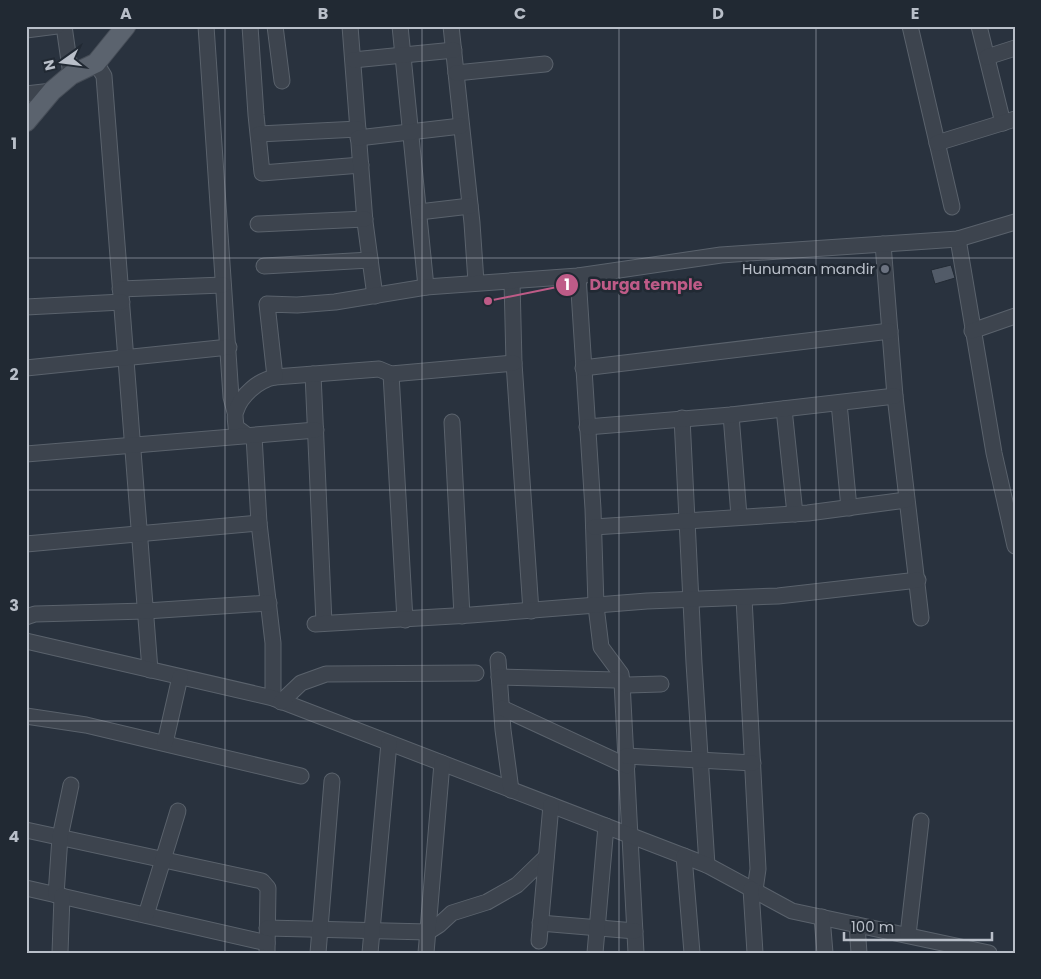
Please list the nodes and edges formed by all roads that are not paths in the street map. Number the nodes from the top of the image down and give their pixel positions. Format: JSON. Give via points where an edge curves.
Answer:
{"nodes":[{"id":1,"x":57,"y":26,"type":"edge"},
{"id":2,"x":64,"y":26,"type":"edge"},
{"id":3,"x":126,"y":26,"type":"edge"},
{"id":4,"x":206,"y":26,"type":"edge"},
{"id":5,"x":250,"y":26,"type":"edge"},
{"id":6,"x":275,"y":26,"type":"edge"},
{"id":7,"x":350,"y":26,"type":"edge"},
{"id":8,"x":400,"y":26,"type":"edge"},
{"id":9,"x":451,"y":26,"type":"edge"},
{"id":10,"x":910,"y":26,"type":"edge"},
{"id":11,"x":979,"y":26,"type":"edge"},
{"id":12,"x":26,"y":30,"type":"edge"},
{"id":13,"x":1015,"y":48,"type":"edge"},
{"id":14,"x":454,"y":50,"type":"junction"},
{"id":15,"x":403,"y":55,"type":"junction"},
{"id":16,"x":987,"y":57,"type":"junction"},
{"id":17,"x":353,"y":60,"type":"junction"},
{"id":18,"x":96,"y":63,"type":"junction"},
{"id":19,"x":544,"y":64,"type":"dead end"},
{"id":20,"x":456,"y":73,"type":"junction"},
{"id":21,"x":71,"y":75,"type":"junction"},
{"id":22,"x":282,"y":81,"type":"dead end"},
{"id":23,"x":52,"y":91,"type":"junction"},
{"id":24,"x":26,"y":94,"type":"edge"},
{"id":25,"x":1009,"y":121,"type":"edge"},
{"id":26,"x":26,"y":122,"type":"edge"},
{"id":27,"x":461,"y":126,"type":"junction"},
{"id":28,"x":358,"y":133,"type":"junction"},
{"id":29,"x":411,"y":133,"type":"junction"},
{"id":30,"x":259,"y":134,"type":"junction"},
{"id":31,"x":937,"y":143,"type":"junction"},
{"id":32,"x":361,"y":165,"type":"junction"},
{"id":33,"x":470,"y":206,"type":"junction"},
{"id":34,"x":952,"y":207,"type":"dead end"},
{"id":35,"x":419,"y":212,"type":"junction"},
{"id":36,"x":365,"y":219,"type":"junction"},
{"id":37,"x":1015,"y":222,"type":"edge"},
{"id":38,"x":258,"y":224,"type":"dead end"},
{"id":39,"x":958,"y":238,"type":"junction"},
{"id":40,"x":883,"y":244,"type":"junction"},
{"id":41,"x":370,"y":260,"type":"junction"},
{"id":42,"x":264,"y":266,"type":"dead end"},
{"id":43,"x":578,"y":276,"type":"junction"},
{"id":44,"x":512,"y":281,"type":"junction"},
{"id":45,"x":476,"y":282,"type":"junction"},
{"id":46,"x":224,"y":285,"type":"junction"},
{"id":47,"x":426,"y":287,"type":"junction"},
{"id":48,"x":121,"y":296,"type":"junction"},
{"id":49,"x":375,"y":296,"type":"junction"},
{"id":50,"x":26,"y":307,"type":"edge"},
{"id":51,"x":1015,"y":316,"type":"edge"},
{"id":52,"x":890,"y":331,"type":"junction"},
{"id":53,"x":972,"y":331,"type":"junction"},
{"id":54,"x":229,"y":347,"type":"junction"},
{"id":55,"x":126,"y":358,"type":"junction"},
{"id":56,"x":514,"y":363,"type":"junction"},
{"id":57,"x":26,"y":368,"type":"edge"},
{"id":58,"x":583,"y":368,"type":"junction"},
{"id":59,"x":313,"y":374,"type":"junction"},
{"id":60,"x":391,"y":374,"type":"junction"},
{"id":61,"x":275,"y":376,"type":"junction"},
{"id":62,"x":895,"y":396,"type":"junction"},
{"id":63,"x":839,"y":403,"type":"junction"},
{"id":64,"x":784,"y":409,"type":"junction"},
{"id":65,"x":236,"y":412,"type":"junction"},
{"id":66,"x":731,"y":415,"type":"junction"},
{"id":67,"x":682,"y":418,"type":"junction"},
{"id":68,"x":452,"y":422,"type":"dead end"},
{"id":69,"x":587,"y":427,"type":"junction"},
{"id":70,"x":316,"y":430,"type":"junction"},
{"id":71,"x":251,"y":436,"type":"junction"},
{"id":72,"x":133,"y":444,"type":"junction"},
{"id":73,"x":26,"y":454,"type":"edge"},
{"id":74,"x":906,"y":500,"type":"junction"},
{"id":75,"x":849,"y":508,"type":"junction"},
{"id":76,"x":795,"y":514,"type":"junction"},
{"id":77,"x":739,"y":516,"type":"junction"},
{"id":78,"x":686,"y":520,"type":"junction"},
{"id":79,"x":259,"y":523,"type":"junction"},
{"id":80,"x":594,"y":527,"type":"junction"},
{"id":81,"x":140,"y":533,"type":"junction"},
{"id":82,"x":26,"y":544,"type":"edge"},
{"id":83,"x":1015,"y":546,"type":"edge"},
{"id":84,"x":918,"y":580,"type":"junction"},
{"id":85,"x":744,"y":598,"type":"junction"},
{"id":86,"x":690,"y":600,"type":"junction"},
{"id":87,"x":269,"y":603,"type":"junction"},
{"id":88,"x":596,"y":606,"type":"junction"},
{"id":89,"x":531,"y":610,"type":"junction"},
{"id":90,"x":146,"y":611,"type":"junction"},
{"id":91,"x":462,"y":616,"type":"junction"},
{"id":92,"x":26,"y":618,"type":"edge"},
{"id":93,"x":921,"y":618,"type":"dead end"},
{"id":94,"x":405,"y":620,"type":"junction"},
{"id":95,"x":26,"y":641,"type":"edge"},
{"id":96,"x":498,"y":660,"type":"dead end"},
{"id":97,"x":150,"y":670,"type":"junction"},
{"id":98,"x":476,"y":672,"type":"dead end"},
{"id":99,"x":180,"y":677,"type":"junction"},
{"id":100,"x":499,"y":677,"type":"junction"},
{"id":101,"x":622,"y":682,"type":"junction"},
{"id":102,"x":661,"y":684,"type":"dead end"},
{"id":103,"x":277,"y":700,"type":"junction"},
{"id":104,"x":502,"y":708,"type":"junction"},
{"id":105,"x":26,"y":716,"type":"edge"},
{"id":106,"x":165,"y":743,"type":"junction"},
{"id":107,"x":390,"y":743,"type":"junction"},
{"id":108,"x":700,"y":759,"type":"junction"},
{"id":109,"x":627,"y":761,"type":"junction"},
{"id":110,"x":442,"y":763,"type":"junction"},
{"id":111,"x":752,"y":763,"type":"junction"},
{"id":112,"x":301,"y":776,"type":"dead end"},
{"id":113,"x":332,"y":781,"type":"dead end"},
{"id":114,"x":72,"y":785,"type":"dead end"},
{"id":115,"x":511,"y":790,"type":"junction"},
{"id":116,"x":551,"y":805,"type":"junction"},
{"id":117,"x":178,"y":811,"type":"dead end"},
{"id":118,"x":921,"y":821,"type":"dead end"},
{"id":119,"x":606,"y":826,"type":"junction"},
{"id":120,"x":26,"y":830,"type":"edge"},
{"id":121,"x":629,"y":835,"type":"junction"},
{"id":122,"x":60,"y":837,"type":"junction"},
{"id":123,"x":684,"y":856,"type":"junction"},
{"id":124,"x":546,"y":857,"type":"junction"},
{"id":125,"x":164,"y":859,"type":"junction"},
{"id":126,"x":708,"y":865,"type":"junction"},
{"id":127,"x":26,"y":888,"type":"edge"},
{"id":128,"x":753,"y":890,"type":"junction"},
{"id":129,"x":59,"y":895,"type":"junction"},
{"id":130,"x":146,"y":915,"type":"junction"},
{"id":131,"x":822,"y":917,"type":"junction"},
{"id":132,"x":540,"y":924,"type":"junction"},
{"id":133,"x":857,"y":924,"type":"junction"},
{"id":134,"x":320,"y":928,"type":"junction"},
{"id":135,"x":597,"y":929,"type":"junction"},
{"id":136,"x":372,"y":930,"type":"junction"},
{"id":137,"x":634,"y":931,"type":"junction"},
{"id":138,"x":428,"y":932,"type":"junction"},
{"id":139,"x":267,"y":941,"type":"edge"},
{"id":140,"x":539,"y":941,"type":"dead end"},
{"id":141,"x":917,"y":942,"type":"edge"},
{"id":142,"x":62,"y":952,"type":"edge"},
{"id":143,"x":982,"y":952,"type":"edge"},
{"id":144,"x":318,"y":953,"type":"edge"},
{"id":145,"x":370,"y":953,"type":"edge"},
{"id":146,"x":426,"y":953,"type":"edge"},
{"id":147,"x":595,"y":953,"type":"edge"},
{"id":148,"x":636,"y":953,"type":"edge"},
{"id":149,"x":692,"y":953,"type":"edge"},
{"id":150,"x":755,"y":953,"type":"edge"},
{"id":151,"x":825,"y":953,"type":"edge"},
{"id":152,"x":860,"y":953,"type":"edge"}],
"edges":[{"from":1,"to":12,"type":"street"},
{"from":2,"to":21,"type":"street"},
{"from":3,"to":18,"type":"main road"},
{"from":4,"to":46,"type":"street"},
{"from":5,"to":30,"type":"street"},
{"from":6,"to":22,"type":"street"},
{"from":7,"to":17,"type":"street"},
{"from":8,"to":15,"type":"street"},
{"from":9,"to":14,"type":"street"},
{"from":10,"to":31,"type":"street"},
{"from":11,"to":16,"type":"street"},
{"from":13,"to":16,"type":"street"},
{"from":14,"to":15,"type":"street"},
{"from":14,"to":20,"type":"street"},
{"from":15,"to":17,"type":"street"},
{"from":15,"to":29,"type":"street"},
{"from":16,"to":25,"type":"street"},
{"from":17,"to":28,"type":"street"},
{"from":18,"to":21,"type":"main road"},
{"from":18,"to":48,"type":"street","via":[[104,76]]},
{"from":19,"to":20,"type":"street"},
{"from":20,"to":27,"type":"street"},
{"from":21,"to":23,"type":"main road"},
{"from":23,"to":24,"type":"street"},
{"from":23,"to":26,"type":"main road"},
{"from":25,"to":31,"type":"street"},
{"from":27,"to":29,"type":"street"},
{"from":27,"to":33,"type":"street"},
{"from":28,"to":29,"type":"street"},
{"from":28,"to":30,"type":"street"},
{"from":28,"to":32,"type":"street"},
{"from":29,"to":35,"type":"street"},
{"from":30,"to":32,"type":"street","via":[[262,173]]},
{"from":31,"to":34,"type":"street"},
{"from":32,"to":36,"type":"street"},
{"from":33,"to":35,"type":"street"},
{"from":33,"to":45,"type":"street"},
{"from":35,"to":47,"type":"street"},
{"from":36,"to":38,"type":"street"},
{"from":36,"to":41,"type":"street"},
{"from":37,"to":39,"type":"street"},
{"from":39,"to":40,"type":"street"},
{"from":39,"to":53,"type":"street"},
{"from":40,"to":43,"type":"street","via":[[721,255]]},
{"from":40,"to":52,"type":"street"},
{"from":41,"to":42,"type":"street"},
{"from":41,"to":49,"type":"street"},
{"from":43,"to":44,"type":"street"},
{"from":43,"to":58,"type":"street"},
{"from":44,"to":45,"type":"street"},
{"from":44,"to":56,"type":"street"},
{"from":45,"to":47,"type":"street"},
{"from":46,"to":48,"type":"street"},
{"from":46,"to":54,"type":"street"},
{"from":47,"to":49,"type":"street"},
{"from":48,"to":50,"type":"street"},
{"from":48,"to":55,"type":"street"},
{"from":49,"to":61,"type":"street","via":[[297,305],[267,304]]},
{"from":51,"to":53,"type":"street"},
{"from":52,"to":58,"type":"street"},
{"from":52,"to":62,"type":"street"},
{"from":53,"to":83,"type":"street"},
{"from":54,"to":55,"type":"street"},
{"from":54,"to":65,"type":"street","via":[[231,397]]},
{"from":55,"to":57,"type":"street"},
{"from":55,"to":72,"type":"street"},
{"from":56,"to":60,"type":"street"},
{"from":56,"to":89,"type":"street"},
{"from":58,"to":69,"type":"street"},
{"from":59,"to":60,"type":"street","via":[[379,369]]},
{"from":59,"to":61,"type":"street"},
{"from":59,"to":70,"type":"street"},
{"from":60,"to":94,"type":"street"},
{"from":61,"to":65,"type":"street","via":[[248,392]]},
{"from":62,"to":63,"type":"street"},
{"from":62,"to":74,"type":"street"},
{"from":63,"to":64,"type":"street"},
{"from":63,"to":75,"type":"street"},
{"from":64,"to":66,"type":"street"},
{"from":64,"to":76,"type":"street"},
{"from":65,"to":71,"type":"street","via":[[236,427]]},
{"from":66,"to":67,"type":"street"},
{"from":66,"to":77,"type":"street"},
{"from":67,"to":69,"type":"street"},
{"from":67,"to":78,"type":"street"},
{"from":68,"to":91,"type":"street"},
{"from":69,"to":80,"type":"street"},
{"from":70,"to":71,"type":"street"},
{"from":70,"to":94,"type":"street","via":[[319,624]]},
{"from":71,"to":72,"type":"street"},
{"from":71,"to":79,"type":"street"},
{"from":72,"to":73,"type":"street"},
{"from":72,"to":81,"type":"street"},
{"from":74,"to":75,"type":"street"},
{"from":74,"to":84,"type":"street"},
{"from":75,"to":76,"type":"street"},
{"from":76,"to":77,"type":"street"},
{"from":77,"to":78,"type":"street"},
{"from":78,"to":80,"type":"street"},
{"from":78,"to":86,"type":"street"},
{"from":79,"to":81,"type":"street"},
{"from":79,"to":87,"type":"street"},
{"from":80,"to":88,"type":"street"},
{"from":81,"to":82,"type":"street"},
{"from":81,"to":90,"type":"street"},
{"from":84,"to":85,"type":"street"},
{"from":84,"to":93,"type":"street"},
{"from":85,"to":86,"type":"street"},
{"from":85,"to":111,"type":"street"},
{"from":86,"to":88,"type":"street"},
{"from":86,"to":108,"type":"street"},
{"from":87,"to":90,"type":"street"},
{"from":87,"to":103,"type":"street"},
{"from":88,"to":89,"type":"street"},
{"from":88,"to":101,"type":"street","via":[[601,647]]},
{"from":89,"to":91,"type":"street"},
{"from":90,"to":92,"type":"street","via":[[35,614]]},
{"from":90,"to":97,"type":"street"},
{"from":91,"to":94,"type":"street"},
{"from":95,"to":97,"type":"street"},
{"from":96,"to":100,"type":"street"},
{"from":97,"to":99,"type":"street"},
{"from":98,"to":103,"type":"street","via":[[326,674],[301,683]]},
{"from":99,"to":103,"type":"street"},
{"from":99,"to":106,"type":"street"},
{"from":100,"to":101,"type":"street"},
{"from":100,"to":104,"type":"street"},
{"from":101,"to":102,"type":"street","via":[[628,685]]},
{"from":101,"to":109,"type":"street"},
{"from":103,"to":107,"type":"street"},
{"from":104,"to":109,"type":"street"},
{"from":104,"to":115,"type":"street"},
{"from":105,"to":106,"type":"street"},
{"from":106,"to":112,"type":"street"},
{"from":107,"to":110,"type":"street"},
{"from":107,"to":136,"type":"street"},
{"from":108,"to":109,"type":"street"},
{"from":108,"to":111,"type":"street"},
{"from":108,"to":126,"type":"street"},
{"from":109,"to":121,"type":"street"},
{"from":110,"to":115,"type":"street"},
{"from":110,"to":138,"type":"street"},
{"from":111,"to":128,"type":"street","via":[[758,869]]},
{"from":113,"to":134,"type":"street"},
{"from":114,"to":122,"type":"street"},
{"from":115,"to":116,"type":"street"},
{"from":116,"to":119,"type":"street"},
{"from":116,"to":124,"type":"street"},
{"from":117,"to":125,"type":"street"},
{"from":118,"to":141,"type":"street"},
{"from":119,"to":121,"type":"street"},
{"from":119,"to":135,"type":"street"},
{"from":120,"to":122,"type":"street"},
{"from":121,"to":123,"type":"street"},
{"from":121,"to":137,"type":"street"},
{"from":122,"to":125,"type":"street"},
{"from":122,"to":129,"type":"street"},
{"from":123,"to":126,"type":"street"},
{"from":123,"to":149,"type":"street"},
{"from":124,"to":132,"type":"street"},
{"from":124,"to":138,"type":"street","via":[[517,885],[487,902],[452,912]]},
{"from":125,"to":130,"type":"street"},
{"from":125,"to":139,"type":"street","via":[[262,880],[268,888]]},
{"from":126,"to":128,"type":"street"},
{"from":127,"to":129,"type":"street"},
{"from":128,"to":131,"type":"street","via":[[792,911]]},
{"from":128,"to":150,"type":"street"},
{"from":129,"to":130,"type":"street"},
{"from":129,"to":142,"type":"street"},
{"from":130,"to":139,"type":"street"},
{"from":131,"to":133,"type":"street"},
{"from":131,"to":151,"type":"street"},
{"from":132,"to":135,"type":"street"},
{"from":132,"to":140,"type":"street"},
{"from":133,"to":141,"type":"street"},
{"from":133,"to":152,"type":"street"},
{"from":134,"to":136,"type":"street"},
{"from":134,"to":139,"type":"street"},
{"from":134,"to":144,"type":"street"},
{"from":135,"to":137,"type":"street"},
{"from":135,"to":147,"type":"street"},
{"from":136,"to":138,"type":"street"},
{"from":136,"to":145,"type":"street"},
{"from":137,"to":148,"type":"street"},
{"from":138,"to":146,"type":"street"},
{"from":141,"to":143,"type":"street"}]}
